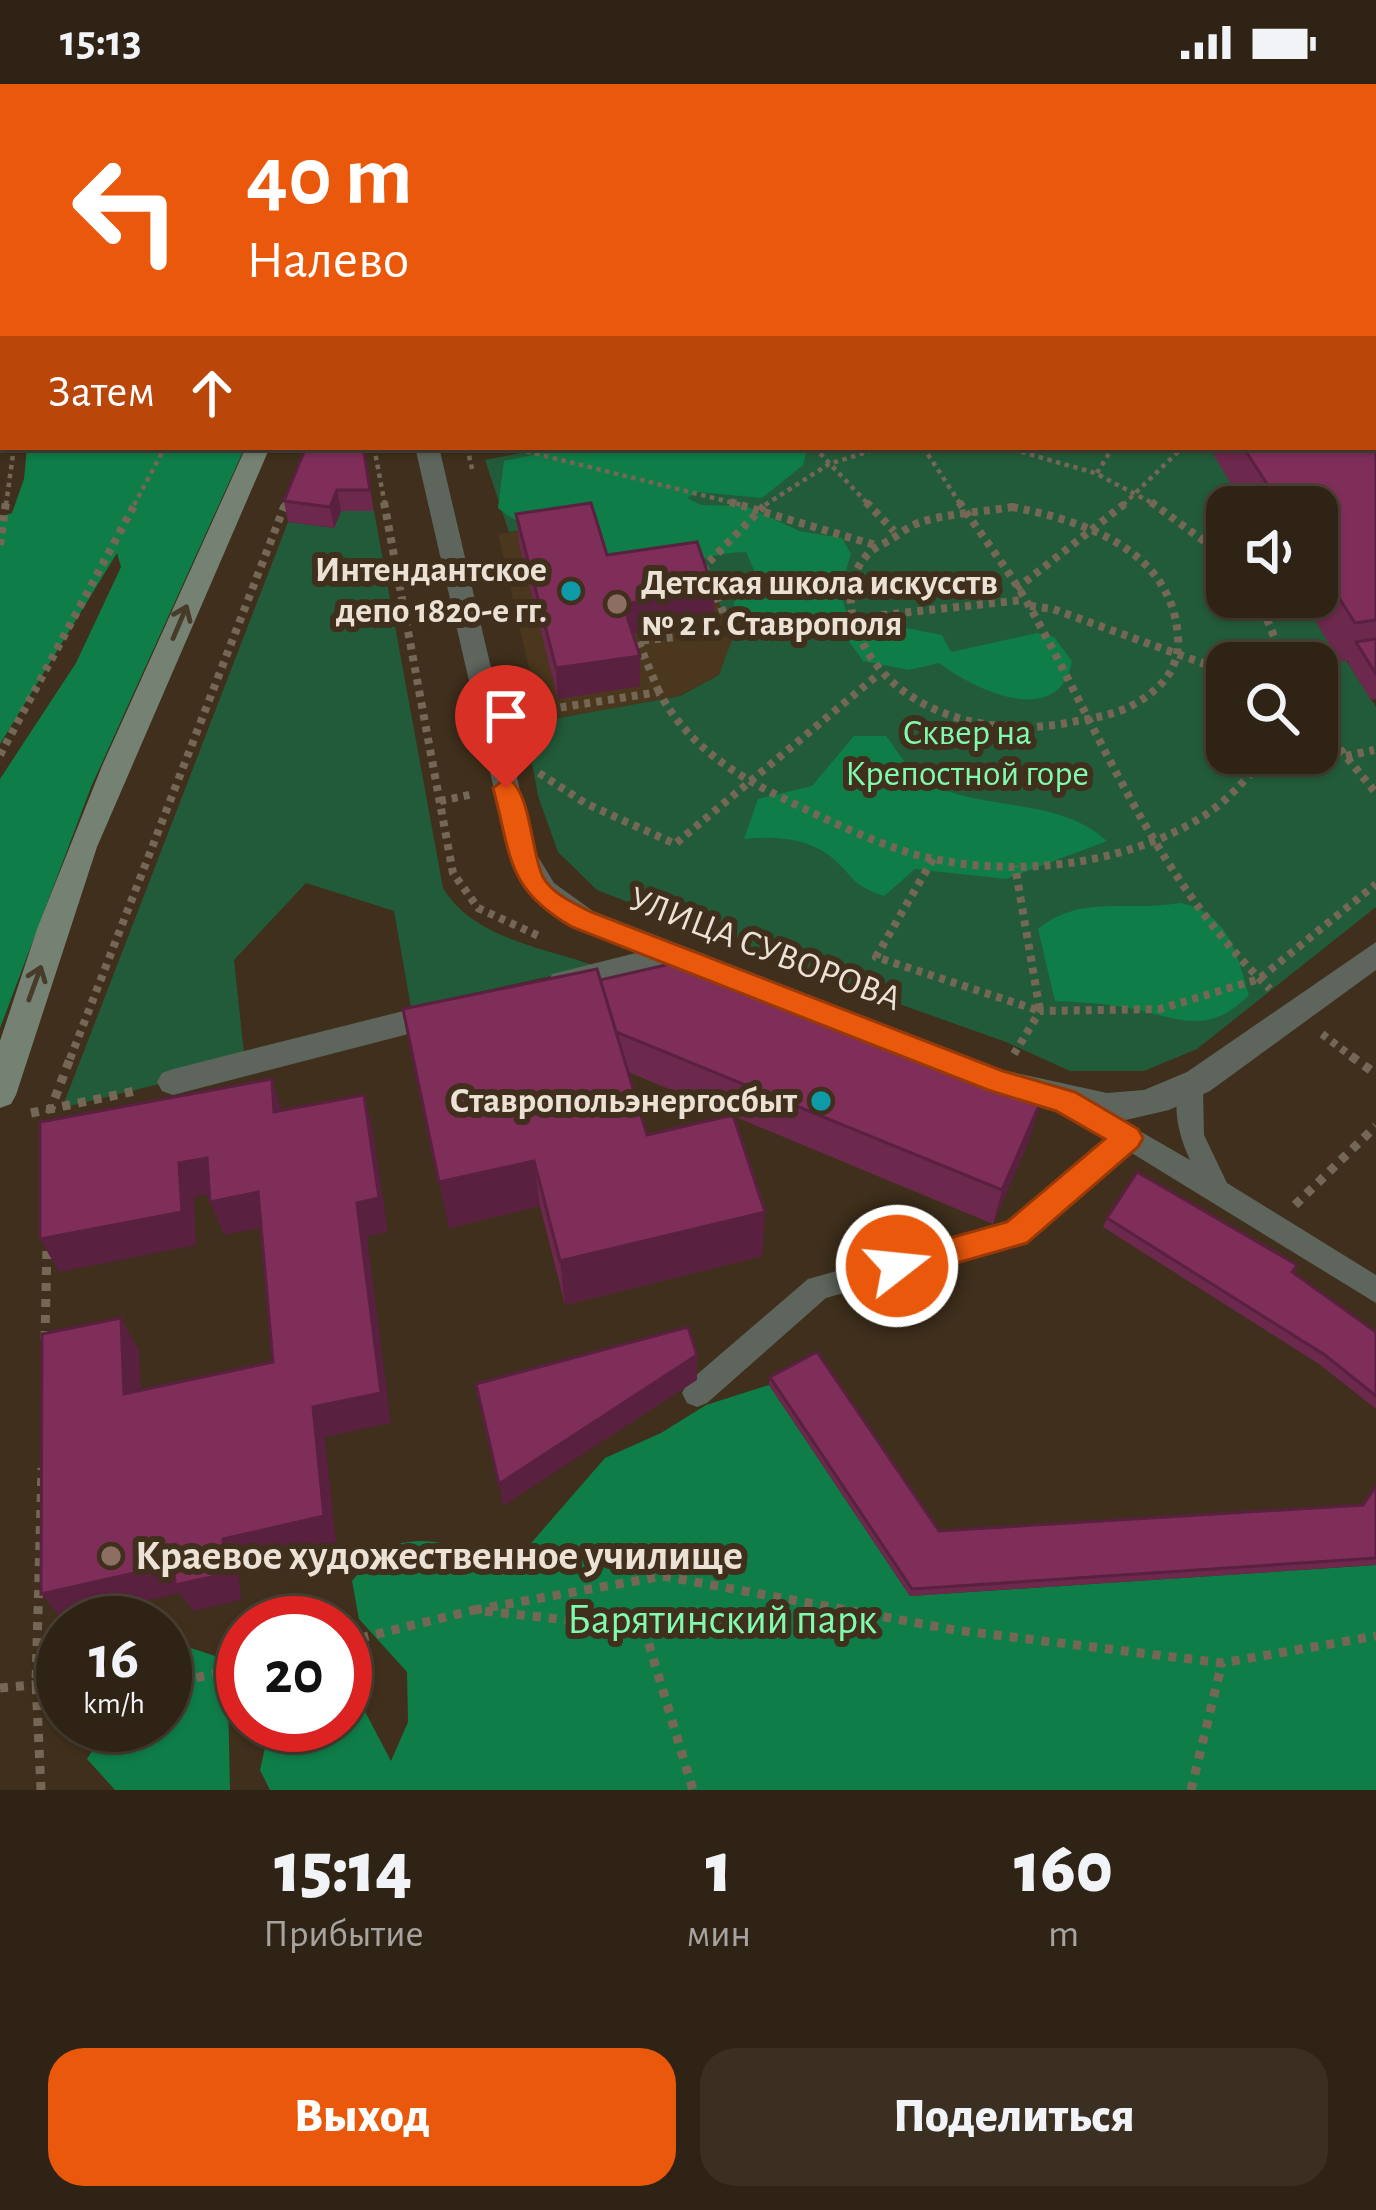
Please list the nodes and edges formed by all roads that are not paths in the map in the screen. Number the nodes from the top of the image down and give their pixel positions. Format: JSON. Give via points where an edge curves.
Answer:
{"nodes":[{"id":1,"x":257,"y":450,"type":"edge"},
{"id":2,"x":429,"y":450,"type":"edge"},
{"id":3,"x":1376,"y":954,"type":"edge"},
{"id":4,"x":674,"y":955,"type":"junction"},
{"id":5,"x":536,"y":990,"type":"edge"},
{"id":6,"x":469,"y":1007,"type":"edge"},
{"id":7,"x":173,"y":1082,"type":"road end"},
{"id":8,"x":1190,"y":1089,"type":"junction"},
{"id":9,"x":0,"y":1095,"type":"edge"},
{"id":10,"x":1065,"y":1101,"type":"junction"},
{"id":11,"x":1128,"y":1138,"type":"junction"},
{"id":12,"x":1218,"y":1190,"type":"junction"},
{"id":13,"x":1376,"y":1290,"type":"edge"},
{"id":14,"x":697,"y":1393,"type":"dead end"}],
"edges":[{"from":9,"to":1,"type":"main road","one_way":true,"via":[[53,931]]},
{"from":2,"to":4,"type":"street","name":"УЛИЦА СУВОРОВА","via":[[531,880],[581,920]]},
{"from":3,"to":8,"type":"street","name":"УЛИЦА СУВОРОВА"},
{"from":4,"to":5,"type":"street"},
{"from":4,"to":10,"type":"street","name":"УЛИЦА СУВОРОВА"},
{"from":6,"to":7,"type":"street"},
{"from":8,"to":10,"type":"street","name":"УЛИЦА СУВОРОВА","via":[[1145,1104]]},
{"from":8,"to":12,"type":"lane","via":[[1191,1135]]},
{"from":10,"to":11,"type":"lane"},
{"from":11,"to":12,"type":"lane"},
{"from":11,"to":14,"type":"lane","via":[[1016,1233],[818,1288]]},
{"from":12,"to":13,"type":"lane"}]}
